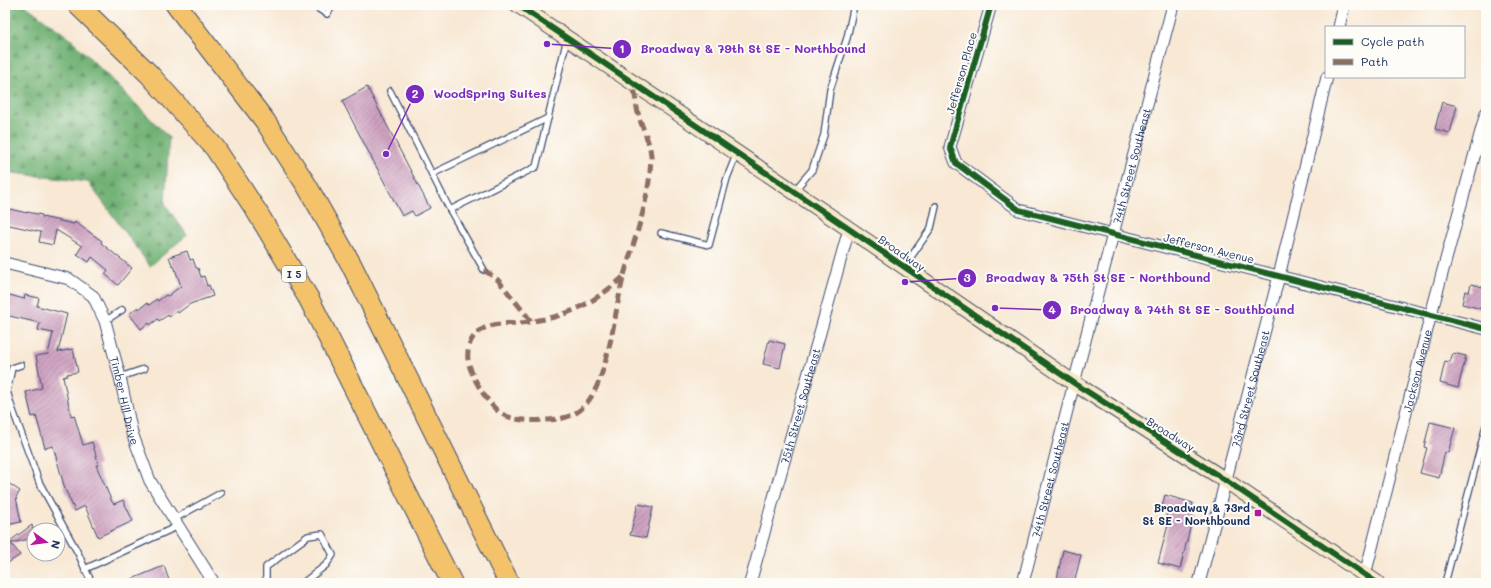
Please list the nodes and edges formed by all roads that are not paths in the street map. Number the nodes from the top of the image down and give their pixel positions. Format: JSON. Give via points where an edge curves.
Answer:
{"nodes":[{"id":1,"x":78,"y":5,"type":"edge"},
{"id":2,"x":176,"y":5,"type":"edge"},
{"id":3,"x":312,"y":5,"type":"edge"},
{"id":4,"x":333,"y":5,"type":"edge"},
{"id":5,"x":518,"y":5,"type":"edge"},
{"id":6,"x":854,"y":5,"type":"edge"},
{"id":7,"x":991,"y":5,"type":"edge"},
{"id":8,"x":1173,"y":5,"type":"edge"},
{"id":9,"x":1344,"y":5,"type":"edge"},
{"id":10,"x":1339,"y":26,"type":"edge"},
{"id":11,"x":567,"y":38,"type":"junction"},
{"id":12,"x":1327,"y":78,"type":"edge"},
{"id":13,"x":390,"y":92,"type":"dead end"},
{"id":14,"x":1486,"y":113,"type":"edge"},
{"id":15,"x":548,"y":118,"type":"junction"},
{"id":16,"x":950,"y":147,"type":"joint"},
{"id":17,"x":737,"y":153,"type":"junction"},
{"id":18,"x":432,"y":174,"type":"junction"},
{"id":19,"x":794,"y":192,"type":"junction"},
{"id":20,"x":936,"y":206,"type":"dead end"},
{"id":21,"x":450,"y":210,"type":"junction"},
{"id":22,"x":849,"y":229,"type":"junction"},
{"id":23,"x":661,"y":232,"type":"dead end"},
{"id":24,"x":1113,"y":234,"type":"junction"},
{"id":25,"x":5,"y":263,"type":"edge"},
{"id":26,"x":904,"y":267,"type":"junction"},
{"id":27,"x":484,"y":270,"type":"dead end"},
{"id":28,"x":1279,"y":276,"type":"junction"},
{"id":29,"x":122,"y":310,"type":"dead end"},
{"id":30,"x":1431,"y":314,"type":"junction"},
{"id":31,"x":105,"y":322,"type":"junction"},
{"id":32,"x":1486,"y":329,"type":"edge"},
{"id":33,"x":21,"y":365,"type":"dead end"},
{"id":34,"x":144,"y":369,"type":"dead end"},
{"id":35,"x":120,"y":377,"type":"junction"},
{"id":36,"x":1074,"y":383,"type":"junction"},
{"id":37,"x":1486,"y":426,"type":"edge"},
{"id":38,"x":1226,"y":480,"type":"junction"},
{"id":39,"x":221,"y":493,"type":"dead end"},
{"id":40,"x":176,"y":523,"type":"junction"},
{"id":41,"x":85,"y":569,"type":"junction"},
{"id":42,"x":1368,"y":580,"type":"edge"},
{"id":43,"x":92,"y":583,"type":"edge"},
{"id":44,"x":214,"y":583,"type":"edge"},
{"id":45,"x":266,"y":583,"type":"edge"},
{"id":46,"x":303,"y":583,"type":"edge"},
{"id":47,"x":452,"y":583,"type":"edge"},
{"id":48,"x":509,"y":583,"type":"edge"},
{"id":49,"x":750,"y":583,"type":"edge"},
{"id":50,"x":1023,"y":583,"type":"edge"},
{"id":51,"x":1199,"y":583,"type":"edge"},
{"id":52,"x":1445,"y":583,"type":"edge"}],
"edges":[{"from":1,"to":47,"type":"highway","number":"I 5","via":[[149,74],[224,161],[309,299]]},
{"from":2,"to":48,"type":"highway","via":[[265,121],[307,186],[351,264]]},
{"from":3,"to":4,"type":"lane","via":[[327,14]]},
{"from":5,"to":11,"type":"street","name":"Broadway"},
{"from":6,"to":19,"type":"lane","via":[[847,38],[830,90],[824,135],[812,170]]},
{"from":7,"to":16,"type":"street","name":"Jefferson Place"},
{"from":8,"to":24,"type":"street","name":"74th Street Southeast"},
{"from":9,"to":10,"type":"street"},
{"from":11,"to":15,"type":"lane"},
{"from":11,"to":17,"type":"street","name":"Broadway"},
{"from":12,"to":28,"type":"street","name":"73rd Street Southeast"},
{"from":13,"to":18,"type":"lane"},
{"from":14,"to":30,"type":"street","name":"Jackson Avenue"},
{"from":15,"to":18,"type":"lane"},
{"from":15,"to":21,"type":"lane","via":[[536,167]]},
{"from":16,"to":24,"type":"street","name":"Jefferson Avenue","via":[[956,163],[1019,210]]},
{"from":17,"to":19,"type":"street","name":"Broadway"},
{"from":17,"to":23,"type":"lane","via":[[727,178],[709,245]]},
{"from":18,"to":21,"type":"lane"},
{"from":19,"to":22,"type":"street","name":"Broadway"},
{"from":20,"to":26,"type":"lane","via":[[931,228]]},
{"from":21,"to":27,"type":"lane"},
{"from":22,"to":26,"type":"street","name":"Broadway"},
{"from":22,"to":49,"type":"street","name":"75th Street Southeast"},
{"from":24,"to":28,"type":"street","name":"Jefferson Avenue"},
{"from":24,"to":36,"type":"street","name":"74th Street Southeast"},
{"from":25,"to":31,"type":"street","name":"Timber Hill Drive","via":[[69,279],[94,296]]},
{"from":26,"to":36,"type":"street","name":"Broadway"},
{"from":28,"to":30,"type":"street","name":"Jefferson Avenue"},
{"from":28,"to":38,"type":"street","name":"73rd Street Southeast"},
{"from":29,"to":31,"type":"lane"},
{"from":30,"to":32,"type":"street","name":"Jefferson Avenue"},
{"from":30,"to":42,"type":"street","name":"Jackson Avenue"},
{"from":31,"to":35,"type":"street","name":"Timber Hill Drive"},
{"from":33,"to":41,"type":"lane","via":[[12,368],[6,390],[39,482]]},
{"from":34,"to":35,"type":"lane"},
{"from":35,"to":40,"type":"street","name":"Timber Hill Drive","via":[[134,440],[150,481]]},
{"from":36,"to":38,"type":"street","name":"Broadway"},
{"from":36,"to":50,"type":"street","name":"74th Street Southeast"},
{"from":37,"to":52,"type":"lane"},
{"from":38,"to":42,"type":"street","name":"Broadway"},
{"from":38,"to":51,"type":"street","name":"73rd Street Southeast"},
{"from":39,"to":40,"type":"lane"},
{"from":40,"to":41,"type":"lane"},
{"from":40,"to":44,"type":"street","name":"Timber Hill Drive"},
{"from":41,"to":43,"type":"lane"},
{"from":45,"to":46,"type":"lane","via":[[266,567],[308,536],[322,534],[333,555],[326,565]]}]}
